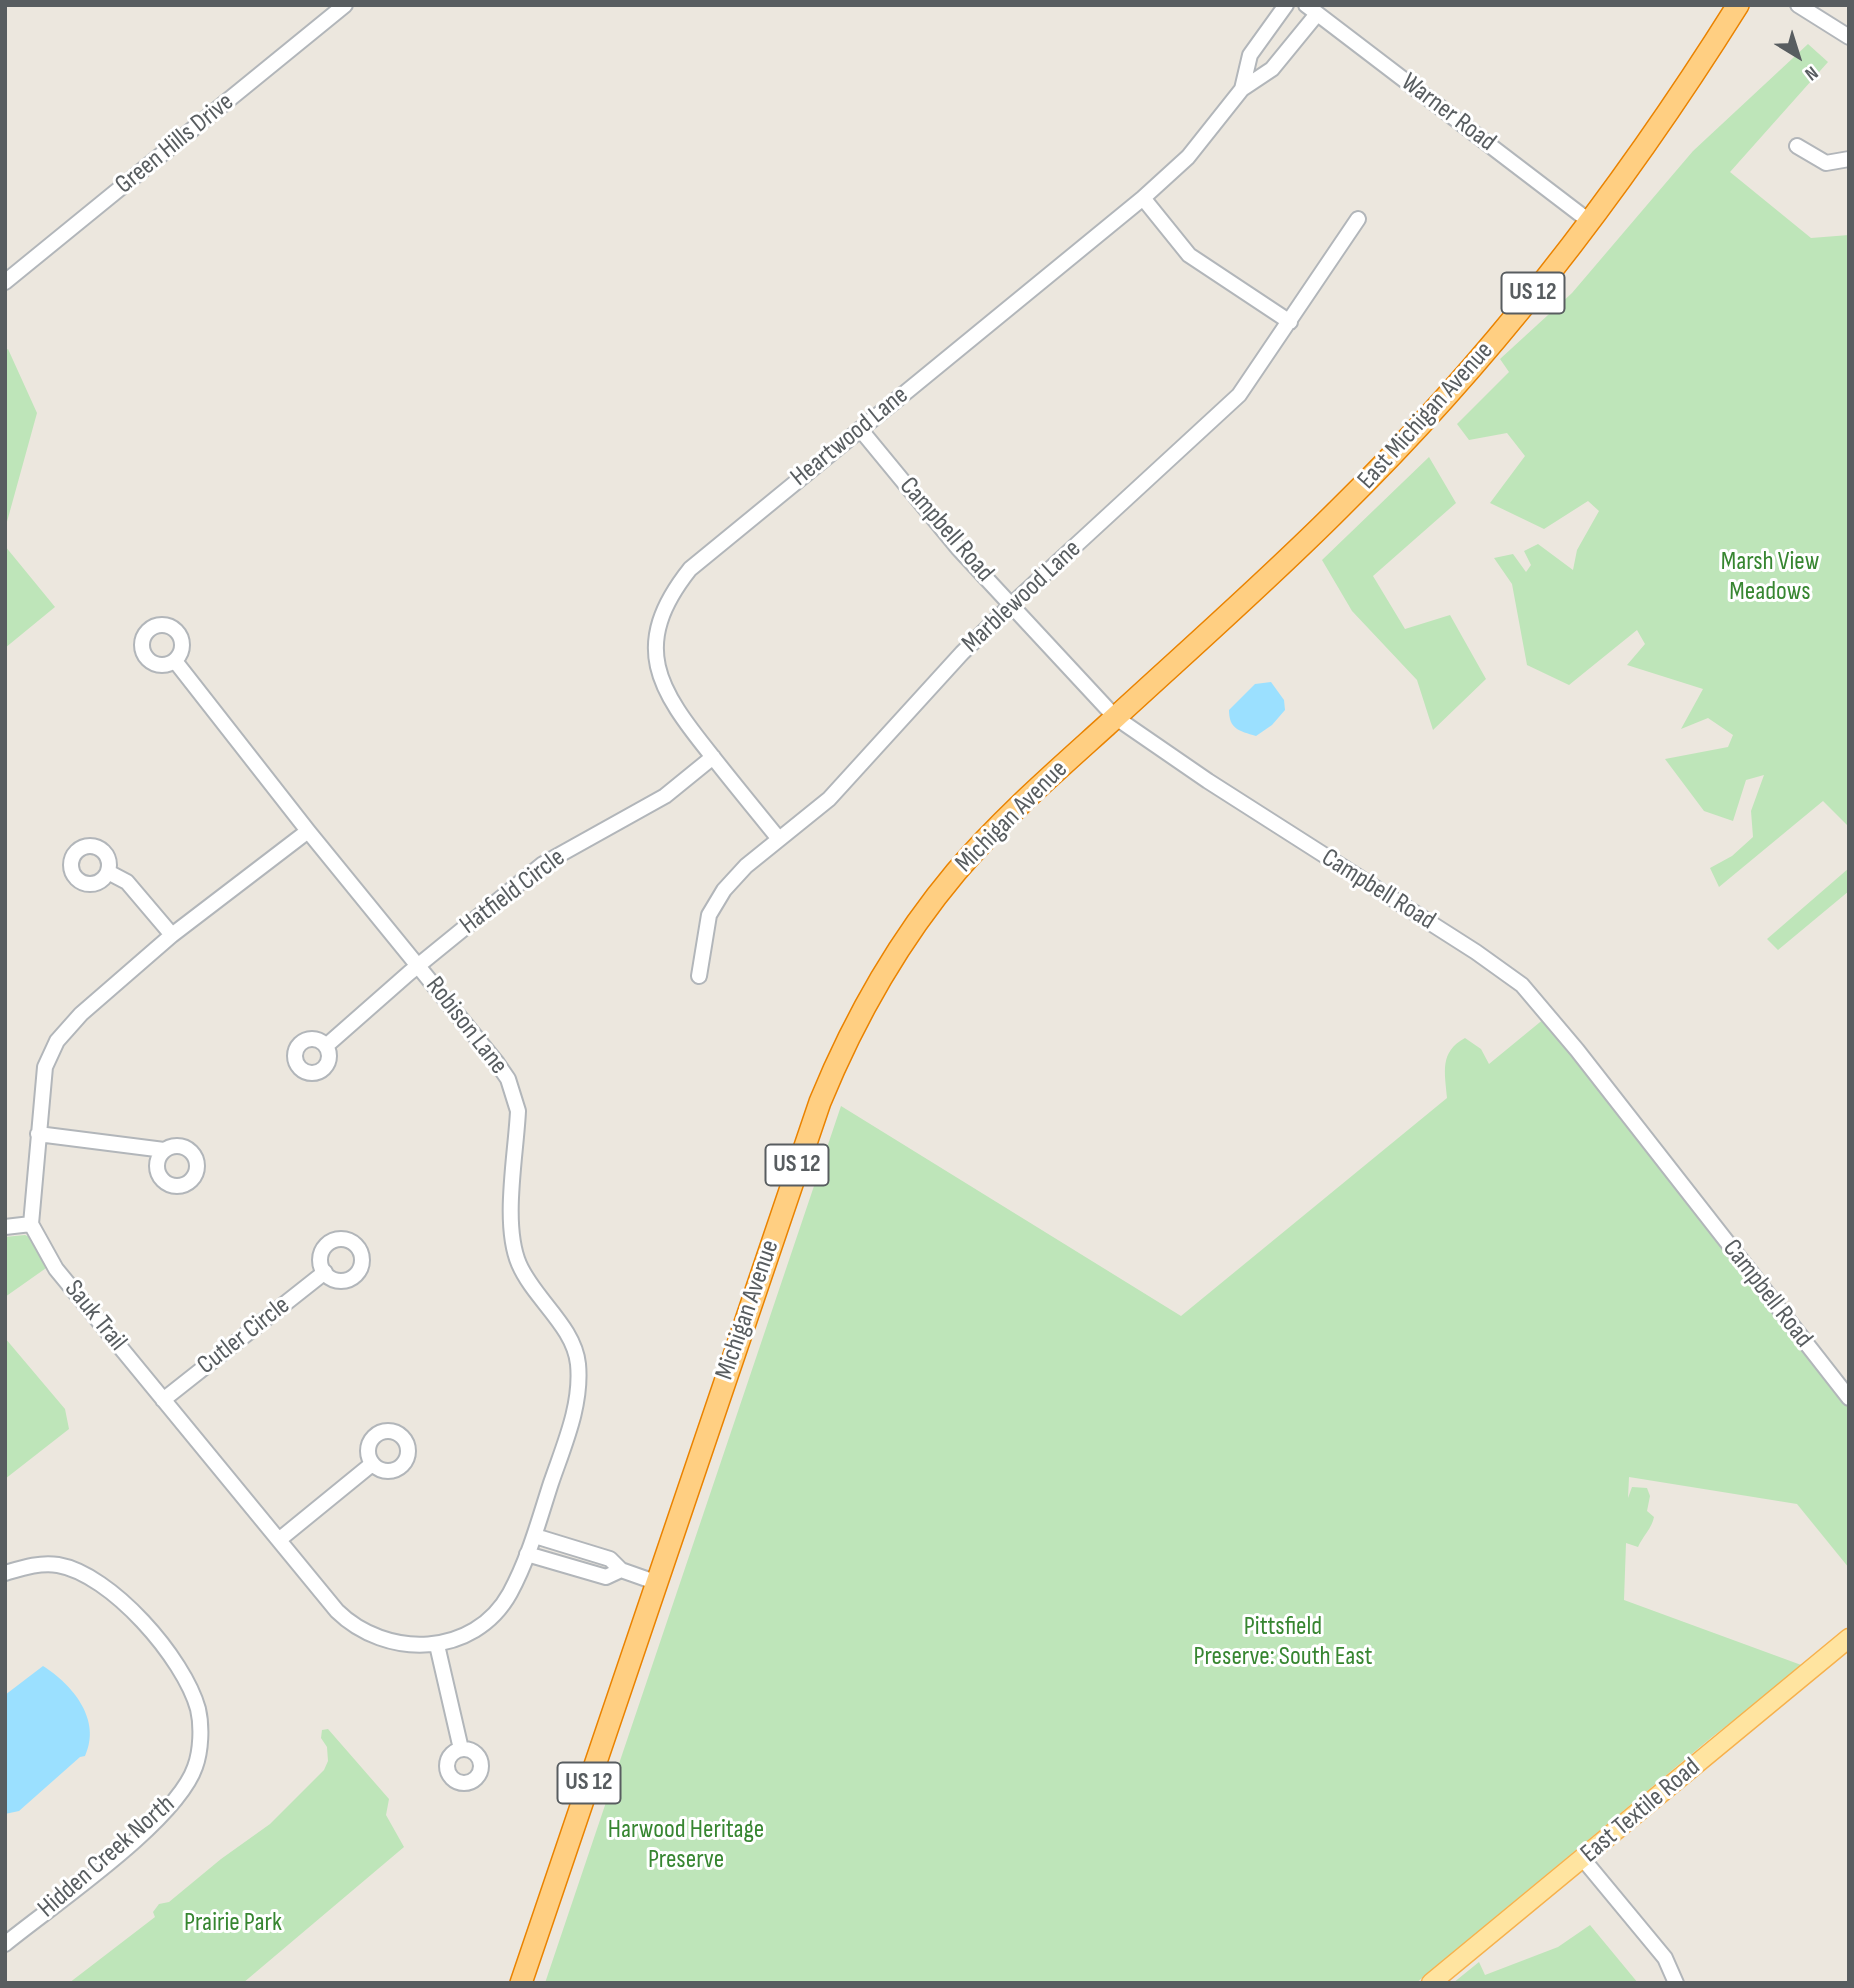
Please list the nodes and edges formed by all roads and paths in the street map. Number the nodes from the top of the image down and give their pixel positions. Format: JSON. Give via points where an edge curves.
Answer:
{"nodes":[{"id":1,"x":345,"y":5,"type":"edge"},
{"id":2,"x":1286,"y":5,"type":"edge"},
{"id":3,"x":1738,"y":5,"type":"edge"},
{"id":4,"x":1798,"y":5,"type":"edge"},
{"id":5,"x":1311,"y":9,"type":"edge"},
{"id":6,"x":1849,"y":37,"type":"edge"},
{"id":7,"x":1242,"y":89,"type":"junction"},
{"id":8,"x":1797,"y":146,"type":"dead end"},
{"id":9,"x":1849,"y":159,"type":"edge"},
{"id":10,"x":1143,"y":198,"type":"junction"},
{"id":11,"x":1358,"y":219,"type":"dead end"},
{"id":12,"x":1589,"y":221,"type":"junction"},
{"id":13,"x":5,"y":282,"type":"edge"},
{"id":14,"x":1290,"y":322,"type":"junction"},
{"id":15,"x":860,"y":429,"type":"junction"},
{"id":16,"x":1011,"y":605,"type":"junction"},
{"id":17,"x":175,"y":661,"type":"dead end"},
{"id":18,"x":1115,"y":717,"type":"junction"},
{"id":19,"x":713,"y":758,"type":"junction"},
{"id":20,"x":308,"y":831,"type":"junction"},
{"id":21,"x":779,"y":839,"type":"junction"},
{"id":22,"x":108,"y":872,"type":"dead end"},
{"id":23,"x":172,"y":935,"type":"junction"},
{"id":24,"x":418,"y":965,"type":"junction"},
{"id":25,"x":699,"y":976,"type":"dead end"},
{"id":26,"x":326,"y":1046,"type":"dead end"},
{"id":27,"x":38,"y":1134,"type":"junction"},
{"id":28,"x":164,"y":1150,"type":"dead end"},
{"id":29,"x":31,"y":1224,"type":"junction"},
{"id":30,"x":5,"y":1227,"type":"edge"},
{"id":31,"x":325,"y":1272,"type":"dead end"},
{"id":32,"x":1849,"y":1398,"type":"edge"},
{"id":33,"x":163,"y":1400,"type":"junction"},
{"id":34,"x":372,"y":1464,"type":"dead end"},
{"id":35,"x":535,"y":1536,"type":"junction"},
{"id":36,"x":280,"y":1539,"type":"junction"},
{"id":37,"x":527,"y":1554,"type":"junction"},
{"id":38,"x":621,"y":1570,"type":"junction"},
{"id":39,"x":5,"y":1573,"type":"edge"},
{"id":40,"x":655,"y":1582,"type":"junction"},
{"id":41,"x":1849,"y":1638,"type":"edge"},
{"id":42,"x":437,"y":1645,"type":"junction"},
{"id":43,"x":461,"y":1749,"type":"dead end"},
{"id":44,"x":1583,"y":1859,"type":"junction"},
{"id":45,"x":5,"y":1944,"type":"edge"},
{"id":46,"x":521,"y":1983,"type":"edge"},
{"id":47,"x":1432,"y":1983,"type":"edge"},
{"id":48,"x":1676,"y":1983,"type":"edge"}],
"edges":[{"from":1,"to":13,"type":"street","name":"Green Hills Drive"},
{"from":2,"to":7,"type":"street","name":"Heartwood Lane","via":[[1250,55]]},
{"from":3,"to":12,"type":"highway","name":"East Michigan Avenue","number":"US 12","via":[[1697,71]]},
{"from":4,"to":6,"type":"street"},
{"from":5,"to":7,"type":"street","name":"Heartwood Lane","via":[[1272,69]]},
{"from":5,"to":12,"type":"street","name":"Warner Road"},
{"from":7,"to":10,"type":"street","name":"Heartwood Lane","via":[[1188,157]]},
{"from":8,"to":9,"type":"street","via":[[1826,163]]},
{"from":10,"to":14,"type":"street","via":[[1189,255]]},
{"from":10,"to":15,"type":"street","name":"Heartwood Lane"},
{"from":11,"to":14,"type":"street","name":"Marblewood Lane"},
{"from":12,"to":18,"type":"highway","name":"East Michigan Avenue","number":"US 12","via":[[1502,332],[1388,459],[1294,553]]},
{"from":14,"to":16,"type":"street","name":"Marblewood Lane","via":[[1239,395]]},
{"from":15,"to":16,"type":"street","name":"Campbell Road"},
{"from":15,"to":19,"type":"street","name":"Heartwood Lane","via":[[690,569],[670,594],[656,652],[660,683],[674,709]]},
{"from":16,"to":18,"type":"street","name":"Campbell Road"},
{"from":16,"to":21,"type":"street","name":"Marblewood Lane","via":[[829,799]]},
{"from":17,"to":20,"type":"street","name":"Robison Lane"},
{"from":18,"to":32,"type":"street","name":"Campbell Road","via":[[1522,985]]},
{"from":18,"to":40,"type":"highway","name":"Michigan Avenue","number":"US 12","via":[[1029,795],[956,872],[903,943],[857,1021],[820,1102]]},
{"from":19,"to":21,"type":"street","name":"Heartwood Lane"},
{"from":19,"to":24,"type":"street","name":"Hatfield Circle","via":[[665,796],[543,864]]},
{"from":20,"to":23,"type":"street"},
{"from":20,"to":24,"type":"street","name":"Robison Lane"},
{"from":21,"to":25,"type":"street","name":"Marblewood Lane","via":[[732,882],[709,915]]},
{"from":22,"to":23,"type":"street","via":[[127,881]]},
{"from":23,"to":27,"type":"street","via":[[81,1014],[57,1041],[45,1067]]},
{"from":24,"to":26,"type":"street","name":"Hatfield Circle"},
{"from":24,"to":35,"type":"street","name":"Robison Lane","via":[[497,1063],[514,1094],[518,1111],[511,1234],[519,1264],[572,1344],[578,1363],[576,1405]]},
{"from":27,"to":28,"type":"street"},
{"from":27,"to":29,"type":"street"},
{"from":29,"to":30,"type":"street"},
{"from":29,"to":33,"type":"street","name":"Sauk Trail","via":[[57,1269]]},
{"from":31,"to":33,"type":"street","name":"Cutler Circle"},
{"from":33,"to":36,"type":"street","name":"Sauk Trail"},
{"from":34,"to":36,"type":"street"},
{"from":35,"to":37,"type":"street","name":"Sauk Trail"},
{"from":35,"to":38,"type":"street","via":[[610,1559]]},
{"from":36,"to":42,"type":"street","name":"Sauk Trail","via":[[353,1627],[396,1644]]},
{"from":37,"to":38,"type":"street","via":[[606,1577]]},
{"from":37,"to":42,"type":"street","name":"Sauk Trail","via":[[495,1613],[468,1632]]},
{"from":38,"to":40,"type":"street"},
{"from":39,"to":45,"type":"street","name":"Hidden Creek North","via":[[31,1565],[66,1568],[114,1591],[184,1675],[198,1710],[200,1736],[195,1766],[179,1799]]},
{"from":40,"to":46,"type":"highway","name":"Michigan Avenue","number":"US 12"},
{"from":41,"to":44,"type":"main road","name":"East Textile Road"},
{"from":42,"to":43,"type":"street"},
{"from":44,"to":47,"type":"main road","name":"East Textile Road"},
{"from":44,"to":48,"type":"street","via":[[1665,1958]]}]}
